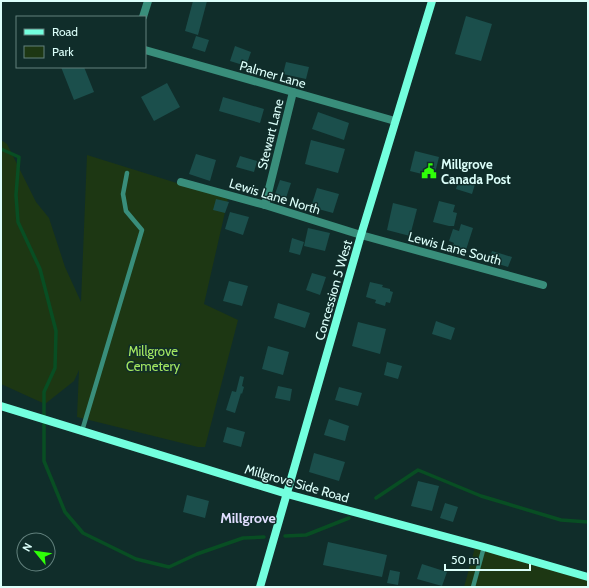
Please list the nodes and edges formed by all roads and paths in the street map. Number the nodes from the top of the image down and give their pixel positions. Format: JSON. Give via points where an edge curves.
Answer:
{"nodes":[{"id":1,"x":148,"y":1,"type":"edge"},
{"id":2,"x":432,"y":1,"type":"edge"},
{"id":3,"x":143,"y":16,"type":"edge"},
{"id":4,"x":146,"y":50,"type":"edge"},
{"id":5,"x":293,"y":92,"type":"junction"},
{"id":6,"x":395,"y":121,"type":"junction"},
{"id":7,"x":128,"y":173,"type":"dead end"},
{"id":8,"x":181,"y":182,"type":"dead end"},
{"id":9,"x":265,"y":205,"type":"junction"},
{"id":10,"x":361,"y":235,"type":"junction"},
{"id":11,"x":543,"y":285,"type":"dead end"},
{"id":12,"x":1,"y":406,"type":"edge"},
{"id":13,"x":82,"y":431,"type":"junction"},
{"id":14,"x":287,"y":494,"type":"junction"},
{"id":15,"x":484,"y":547,"type":"junction"},
{"id":16,"x":588,"y":577,"type":"edge"},
{"id":17,"x":260,"y":587,"type":"edge"},
{"id":18,"x":473,"y":587,"type":"edge"}],
"edges":[{"from":1,"to":3,"type":"street"},
{"from":2,"to":6,"type":"main road","name":"Concession 5 West"},
{"from":4,"to":5,"type":"street","name":"Palmer Lane"},
{"from":5,"to":6,"type":"street","name":"Palmer Lane"},
{"from":5,"to":9,"type":"street","name":"Stewart Lane"},
{"from":6,"to":10,"type":"main road","name":"Concession 5 West"},
{"from":7,"to":13,"type":"lane","via":[[123,194],[126,211],[142,230]]},
{"from":8,"to":9,"type":"street","name":"Lewis Lane North"},
{"from":9,"to":10,"type":"street","name":"Lewis Lane North"},
{"from":10,"to":11,"type":"street","name":"Lewis Lane South"},
{"from":10,"to":14,"type":"main road","name":"Concession 5 West"},
{"from":12,"to":13,"type":"main road","name":"Millgrove Side Road"},
{"from":13,"to":14,"type":"main road","name":"Millgrove Side Road"},
{"from":14,"to":15,"type":"main road","name":"Millgrove Side Road"},
{"from":14,"to":17,"type":"main road","name":"Concession 5 West"},
{"from":15,"to":16,"type":"main road","name":"Millgrove Side Road"},
{"from":15,"to":18,"type":"lane"}]}
